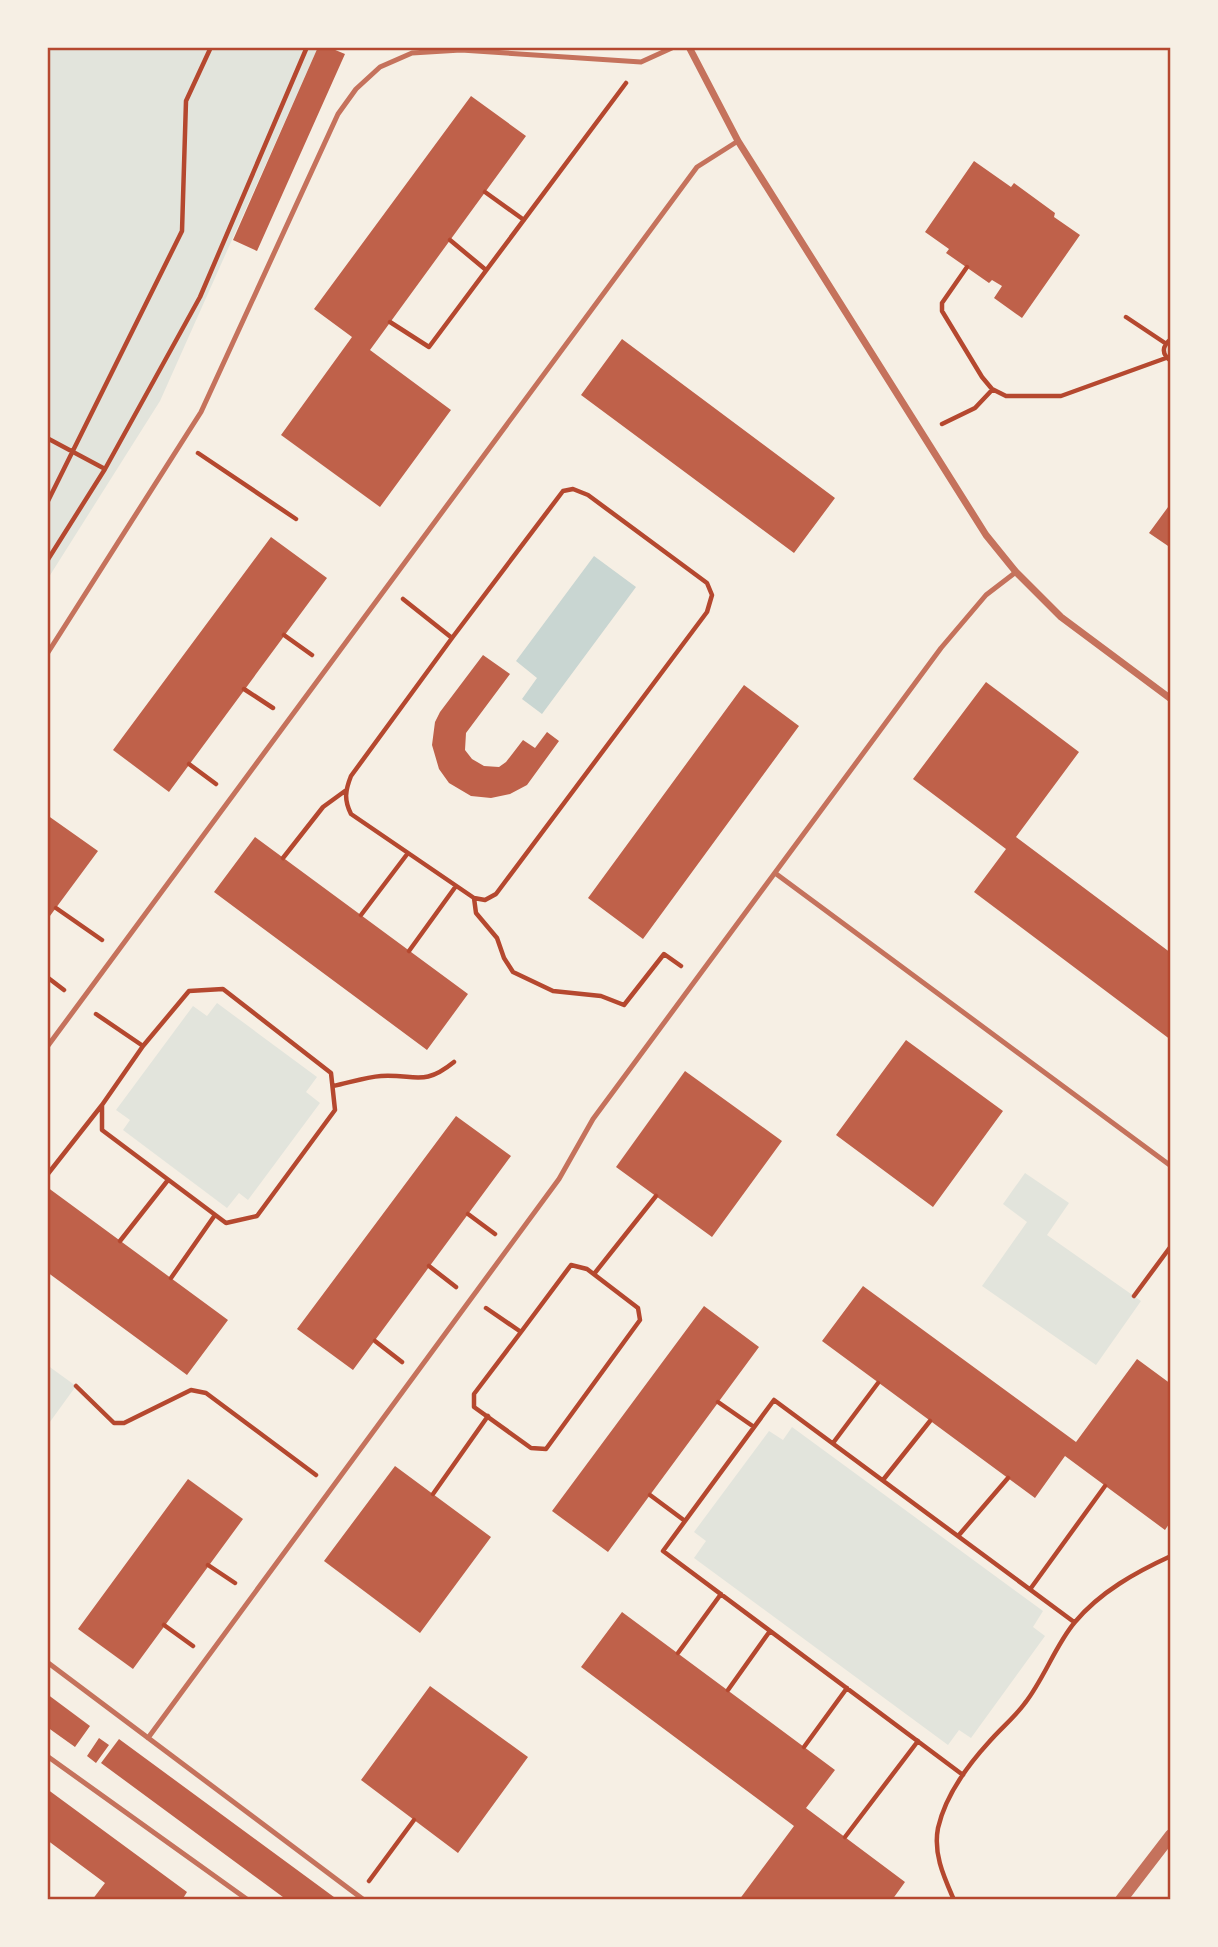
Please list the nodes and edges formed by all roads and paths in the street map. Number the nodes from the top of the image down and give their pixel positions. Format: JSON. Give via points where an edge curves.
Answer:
{"nodes":[{"id":1,"x":211,"y":47,"type":"edge"},
{"id":2,"x":307,"y":47,"type":"edge"},
{"id":3,"x":674,"y":47,"type":"edge"},
{"id":4,"x":689,"y":47,"type":"edge"},
{"id":5,"x":641,"y":62,"type":"junction"},
{"id":6,"x":738,"y":141,"type":"junction"},
{"id":7,"x":485,"y":192,"type":"dead end"},
{"id":8,"x":524,"y":220,"type":"junction"},
{"id":9,"x":450,"y":240,"type":"dead end"},
{"id":10,"x":967,"y":267,"type":"dead end"},
{"id":11,"x":486,"y":270,"type":"junction"},
{"id":12,"x":1125,"y":317,"type":"dead end"},
{"id":13,"x":390,"y":322,"type":"dead end"},
{"id":14,"x":1171,"y":339,"type":"edge"},
{"id":15,"x":1165,"y":344,"type":"junction"},
{"id":16,"x":1168,"y":359,"type":"edge"},
{"id":17,"x":992,"y":390,"type":"junction"},
{"id":18,"x":956,"y":416,"type":"dead end"},
{"id":19,"x":47,"y":438,"type":"edge"},
{"id":20,"x":183,"y":442,"type":"junction"},
{"id":21,"x":74,"y":452,"type":"junction"},
{"id":22,"x":105,"y":469,"type":"junction"},
{"id":23,"x":47,"y":503,"type":"edge"},
{"id":24,"x":296,"y":519,"type":"dead end"},
{"id":25,"x":47,"y":561,"type":"edge"},
{"id":26,"x":1016,"y":572,"type":"junction"},
{"id":27,"x":386,"y":585,"type":"junction"},
{"id":28,"x":284,"y":635,"type":"dead end"},
{"id":29,"x":452,"y":638,"type":"junction"},
{"id":30,"x":47,"y":654,"type":"edge"},
{"id":31,"x":327,"y":666,"type":"junction"},
{"id":32,"x":244,"y":689,"type":"dead end"},
{"id":33,"x":1171,"y":699,"type":"edge"},
{"id":34,"x":288,"y":719,"type":"junction"},
{"id":35,"x":189,"y":764,"type":"dead end"},
{"id":36,"x":345,"y":790,"type":"junction"},
{"id":37,"x":231,"y":795,"type":"junction"},
{"id":38,"x":408,"y":853,"type":"junction"},
{"id":39,"x":284,"y":858,"type":"dead end"},
{"id":40,"x":775,"y":873,"type":"junction"},
{"id":41,"x":456,"y":886,"type":"junction"},
{"id":42,"x":474,"y":898,"type":"junction"},
{"id":43,"x":56,"y":908,"type":"dead end"},
{"id":44,"x":361,"y":915,"type":"dead end"},
{"id":45,"x":117,"y":951,"type":"junction"},
{"id":46,"x":409,"y":951,"type":"dead end"},
{"id":47,"x":697,"y":977,"type":"junction"},
{"id":48,"x":80,"y":1002,"type":"junction"},
{"id":49,"x":143,"y":1046,"type":"junction"},
{"id":50,"x":47,"y":1047,"type":"edge"},
{"id":51,"x":454,"y":1062,"type":"dead end"},
{"id":52,"x":333,"y":1086,"type":"junction"},
{"id":53,"x":102,"y":1105,"type":"junction"},
{"id":54,"x":1171,"y":1166,"type":"edge"},
{"id":55,"x":47,"y":1175,"type":"edge"},
{"id":56,"x":168,"y":1180,"type":"junction"},
{"id":57,"x":656,"y":1196,"type":"dead end"},
{"id":58,"x":468,"y":1214,"type":"dead end"},
{"id":59,"x":215,"y":1215,"type":"junction"},
{"id":60,"x":120,"y":1241,"type":"dead end"},
{"id":61,"x":512,"y":1245,"type":"junction"},
{"id":62,"x":1171,"y":1246,"type":"edge"},
{"id":63,"x":429,"y":1266,"type":"dead end"},
{"id":64,"x":594,"y":1274,"type":"junction"},
{"id":65,"x":171,"y":1278,"type":"dead end"},
{"id":66,"x":1134,"y":1296,"type":"dead end"},
{"id":67,"x":472,"y":1299,"type":"junction"},
{"id":68,"x":521,"y":1332,"type":"junction"},
{"id":69,"x":375,"y":1341,"type":"dead end"},
{"id":70,"x":416,"y":1374,"type":"junction"},
{"id":71,"x":878,"y":1383,"type":"dead end"},
{"id":72,"x":76,"y":1386,"type":"dead end"},
{"id":73,"x":718,"y":1402,"type":"dead end"},
{"id":74,"x":488,"y":1416,"type":"junction"},
{"id":75,"x":930,"y":1420,"type":"dead end"},
{"id":76,"x":754,"y":1427,"type":"junction"},
{"id":77,"x":833,"y":1443,"type":"junction"},
{"id":78,"x":1008,"y":1478,"type":"dead end"},
{"id":79,"x":883,"y":1480,"type":"junction"},
{"id":80,"x":1105,"y":1486,"type":"dead end"},
{"id":81,"x":333,"y":1488,"type":"junction"},
{"id":82,"x":433,"y":1494,"type":"dead end"},
{"id":83,"x":650,"y":1495,"type":"dead end"},
{"id":84,"x":685,"y":1521,"type":"junction"},
{"id":85,"x":959,"y":1535,"type":"junction"},
{"id":86,"x":1171,"y":1556,"type":"edge"},
{"id":87,"x":208,"y":1565,"type":"dead end"},
{"id":88,"x":1031,"y":1588,"type":"junction"},
{"id":89,"x":721,"y":1594,"type":"junction"},
{"id":90,"x":253,"y":1596,"type":"junction"},
{"id":91,"x":1074,"y":1622,"type":"junction"},
{"id":92,"x":164,"y":1625,"type":"dead end"},
{"id":93,"x":770,"y":1631,"type":"junction"},
{"id":94,"x":678,"y":1653,"type":"dead end"},
{"id":95,"x":208,"y":1657,"type":"junction"},
{"id":96,"x":47,"y":1662,"type":"edge"},
{"id":97,"x":847,"y":1688,"type":"junction"},
{"id":98,"x":728,"y":1690,"type":"dead end"},
{"id":99,"x":148,"y":1738,"type":"junction"},
{"id":100,"x":918,"y":1741,"type":"junction"},
{"id":101,"x":804,"y":1747,"type":"dead end"},
{"id":102,"x":47,"y":1756,"type":"edge"},
{"id":103,"x":963,"y":1775,"type":"junction"},
{"id":104,"x":414,"y":1820,"type":"dead end"},
{"id":105,"x":1171,"y":1835,"type":"edge"},
{"id":106,"x":845,"y":1837,"type":"dead end"},
{"id":107,"x":358,"y":1895,"type":"junction"},
{"id":108,"x":248,"y":1900,"type":"edge"},
{"id":109,"x":364,"y":1900,"type":"edge"},
{"id":110,"x":954,"y":1900,"type":"edge"},
{"id":111,"x":1121,"y":1900,"type":"edge"}],
"edges":[{"from":1,"to":21,"type":"path","via":[[186,101],[182,231]]},
{"from":2,"to":22,"type":"path","via":[[200,297]]},
{"from":3,"to":5,"type":"lane"},
{"from":4,"to":6,"type":"street"},
{"from":5,"to":8,"type":"path"},
{"from":5,"to":20,"type":"lane","via":[[461,50],[412,53],[380,68],[356,89],[338,114]]},
{"from":6,"to":26,"type":"street","via":[[964,502]]},
{"from":6,"to":27,"type":"lane","via":[[697,167]]},
{"from":7,"to":8,"type":"path"},
{"from":8,"to":11,"type":"path"},
{"from":9,"to":11,"type":"path"},
{"from":10,"to":17,"type":"path","via":[[942,303],[942,311]]},
{"from":11,"to":13,"type":"path","via":[[429,347]]},
{"from":12,"to":15,"type":"path"},
{"from":14,"to":15,"type":"path"},
{"from":15,"to":16,"type":"path"},
{"from":16,"to":17,"type":"path","via":[[1060,396],[1006,396]]},
{"from":17,"to":18,"type":"path","via":[[975,408]]},
{"from":19,"to":21,"type":"path"},
{"from":20,"to":24,"type":"path"},
{"from":20,"to":30,"type":"lane"},
{"from":21,"to":22,"type":"path"},
{"from":21,"to":23,"type":"path"},
{"from":22,"to":25,"type":"path"},
{"from":26,"to":33,"type":"street","via":[[1061,617]]},
{"from":26,"to":40,"type":"lane","via":[[986,595],[941,648]]},
{"from":27,"to":29,"type":"path"},
{"from":27,"to":31,"type":"lane"},
{"from":28,"to":31,"type":"path"},
{"from":29,"to":36,"type":"path"},
{"from":29,"to":42,"type":"path","via":[[564,491],[573,489],[588,495],[707,583],[712,595],[706,612],[496,894],[485,900]]},
{"from":31,"to":34,"type":"lane"},
{"from":32,"to":34,"type":"path"},
{"from":34,"to":37,"type":"lane"},
{"from":35,"to":37,"type":"path"},
{"from":36,"to":38,"type":"path","via":[[351,814]]},
{"from":36,"to":39,"type":"path","via":[[323,807]]},
{"from":37,"to":45,"type":"lane"},
{"from":38,"to":41,"type":"path"},
{"from":38,"to":44,"type":"path"},
{"from":40,"to":47,"type":"lane"},
{"from":40,"to":54,"type":"lane"},
{"from":41,"to":42,"type":"path"},
{"from":41,"to":46,"type":"path"},
{"from":42,"to":47,"type":"path","via":[[476,913],[497,938],[513,972],[552,991],[601,996],[624,1005],[664,954]]},
{"from":43,"to":45,"type":"path"},
{"from":45,"to":48,"type":"lane"},
{"from":47,"to":61,"type":"lane","via":[[593,1119],[559,1179]]},
{"from":48,"to":49,"type":"path"},
{"from":48,"to":50,"type":"lane"},
{"from":49,"to":52,"type":"path","via":[[189,991],[223,989],[331,1073]]},
{"from":49,"to":53,"type":"path"},
{"from":51,"to":52,"type":"path","via":[[430,1078],[379,1076]]},
{"from":52,"to":59,"type":"path","via":[[335,1110],[257,1216],[226,1223]]},
{"from":53,"to":55,"type":"path"},
{"from":53,"to":56,"type":"path","via":[[102,1130]]},
{"from":56,"to":59,"type":"path"},
{"from":56,"to":60,"type":"path"},
{"from":57,"to":64,"type":"path"},
{"from":58,"to":61,"type":"path"},
{"from":59,"to":65,"type":"path"},
{"from":61,"to":67,"type":"lane"},
{"from":62,"to":66,"type":"path"},
{"from":63,"to":67,"type":"path"},
{"from":64,"to":68,"type":"path","via":[[571,1265]]},
{"from":64,"to":74,"type":"path","via":[[638,1308],[640,1320],[546,1449],[531,1448]]},
{"from":67,"to":68,"type":"path"},
{"from":67,"to":70,"type":"lane"},
{"from":68,"to":74,"type":"path","via":[[474,1394],[474,1407]]},
{"from":69,"to":70,"type":"path"},
{"from":70,"to":81,"type":"lane"},
{"from":71,"to":77,"type":"path"},
{"from":72,"to":81,"type":"path","via":[[114,1423],[124,1423],[191,1390],[206,1394]]},
{"from":73,"to":76,"type":"path"},
{"from":74,"to":82,"type":"path"},
{"from":75,"to":79,"type":"path"},
{"from":76,"to":77,"type":"path","via":[[774,1400]]},
{"from":76,"to":84,"type":"path"},
{"from":77,"to":79,"type":"path"},
{"from":78,"to":85,"type":"path"},
{"from":79,"to":85,"type":"path"},
{"from":80,"to":88,"type":"path"},
{"from":81,"to":90,"type":"lane"},
{"from":83,"to":84,"type":"path"},
{"from":84,"to":89,"type":"path","via":[[663,1551]]},
{"from":85,"to":88,"type":"path"},
{"from":86,"to":91,"type":"path","via":[[1116,1585]]},
{"from":87,"to":90,"type":"path"},
{"from":88,"to":91,"type":"path"},
{"from":89,"to":93,"type":"path"},
{"from":89,"to":94,"type":"path"},
{"from":90,"to":95,"type":"lane"},
{"from":91,"to":103,"type":"path","via":[[1025,1703]]},
{"from":92,"to":95,"type":"path"},
{"from":93,"to":97,"type":"path"},
{"from":93,"to":98,"type":"path"},
{"from":95,"to":99,"type":"lane"},
{"from":96,"to":99,"type":"lane"},
{"from":97,"to":100,"type":"path"},
{"from":97,"to":101,"type":"path"},
{"from":99,"to":107,"type":"lane"},
{"from":100,"to":103,"type":"path"},
{"from":100,"to":106,"type":"path"},
{"from":102,"to":108,"type":"lane"},
{"from":103,"to":110,"type":"path","via":[[945,1808],[937,1839],[942,1873]]},
{"from":104,"to":107,"type":"path"},
{"from":105,"to":111,"type":"street"},
{"from":107,"to":109,"type":"lane"}]}
